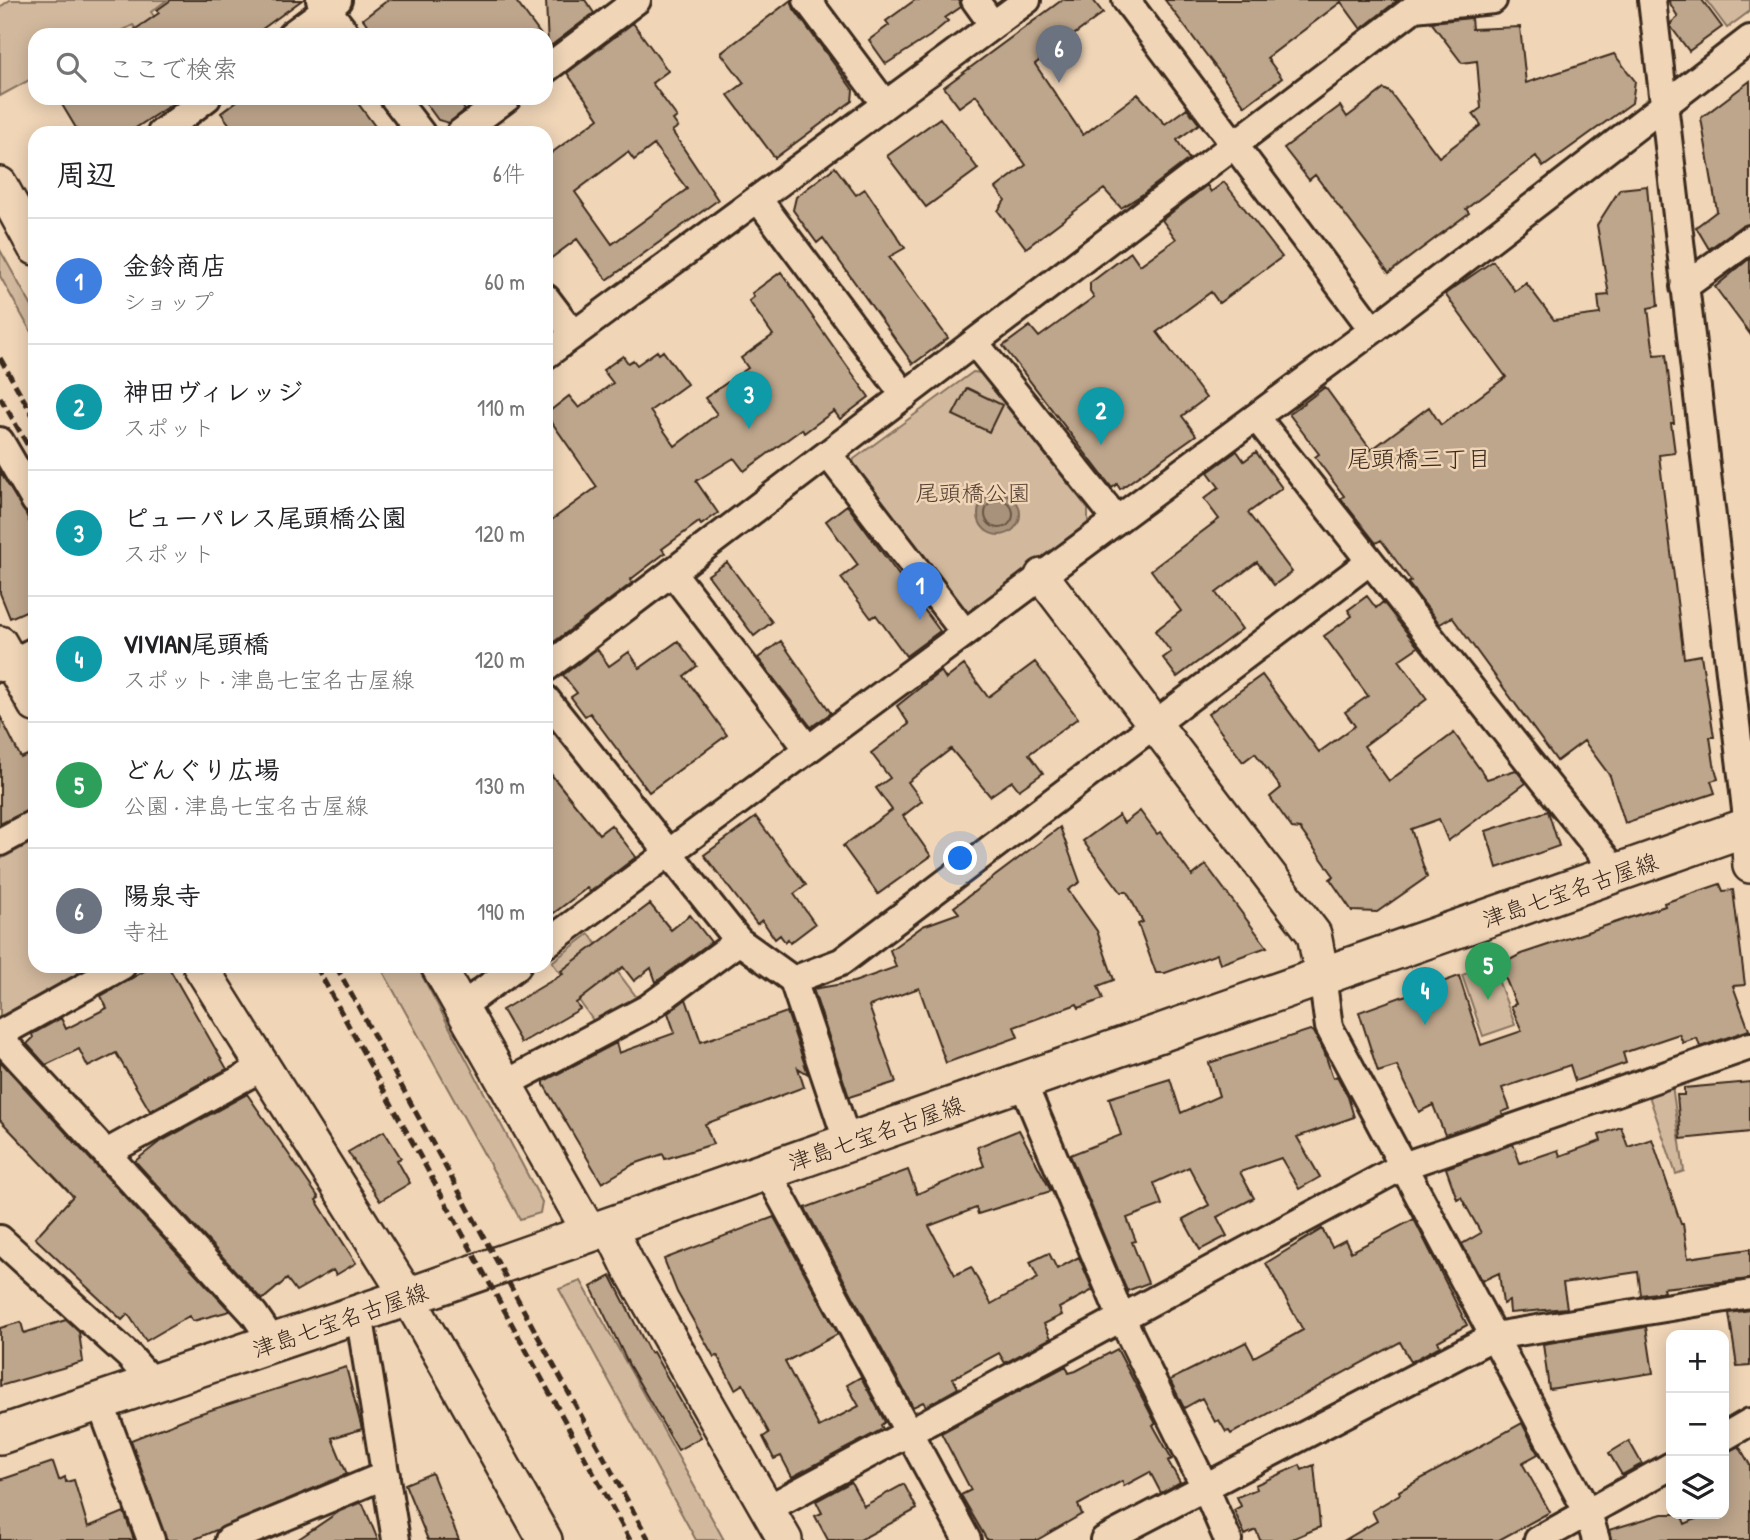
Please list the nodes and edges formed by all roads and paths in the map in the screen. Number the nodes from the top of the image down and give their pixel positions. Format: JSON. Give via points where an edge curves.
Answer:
{"nodes":[{"id":1,"x":637,"y":0,"type":"edge"},
{"id":2,"x":807,"y":0,"type":"edge"},
{"id":3,"x":975,"y":0,"type":"edge"},
{"id":4,"x":1027,"y":0,"type":"edge"},
{"id":5,"x":1126,"y":0,"type":"edge"},
{"id":6,"x":1493,"y":0,"type":"edge"},
{"id":7,"x":1652,"y":0,"type":"edge"},
{"id":8,"x":328,"y":3,"type":"edge"},
{"id":9,"x":1413,"y":4,"type":"edge"},
{"id":10,"x":993,"y":25,"type":"junction"},
{"id":11,"x":300,"y":28,"type":"edge"},
{"id":12,"x":343,"y":28,"type":"edge"},
{"id":13,"x":1750,"y":39,"type":"edge"},
{"id":14,"x":553,"y":64,"type":"edge"},
{"id":15,"x":1664,"y":103,"type":"junction"},
{"id":16,"x":886,"y":104,"type":"junction"},
{"id":17,"x":198,"y":105,"type":"edge"},
{"id":18,"x":399,"y":105,"type":"edge"},
{"id":19,"x":498,"y":105,"type":"edge"},
{"id":20,"x":170,"y":126,"type":"edge"},
{"id":21,"x":416,"y":126,"type":"edge"},
{"id":22,"x":469,"y":126,"type":"edge"},
{"id":23,"x":1234,"y":147,"type":"junction"},
{"id":24,"x":0,"y":184,"type":"edge"},
{"id":25,"x":758,"y":199,"type":"junction"},
{"id":26,"x":26,"y":210,"type":"edge"},
{"id":27,"x":1750,"y":239,"type":"edge"},
{"id":28,"x":1684,"y":287,"type":"junction"},
{"id":29,"x":553,"y":307,"type":"edge"},
{"id":30,"x":1373,"y":330,"type":"junction"},
{"id":31,"x":574,"y":335,"type":"junction"},
{"id":32,"x":975,"y":343,"type":"junction"},
{"id":33,"x":553,"y":350,"type":"edge"},
{"id":34,"x":905,"y":396,"type":"junction"},
{"id":35,"x":1256,"y":417,"type":"junction"},
{"id":36,"x":0,"y":440,"type":"edge"},
{"id":37,"x":828,"y":454,"type":"junction"},
{"id":38,"x":28,"y":489,"type":"edge"},
{"id":39,"x":1117,"y":520,"type":"junction"},
{"id":40,"x":1370,"y":561,"type":"junction"},
{"id":41,"x":672,"y":572,"type":"junction"},
{"id":42,"x":1042,"y":576,"type":"junction"},
{"id":43,"x":965,"y":633,"type":"junction"},
{"id":44,"x":11,"y":656,"type":"edge"},
{"id":45,"x":553,"y":663,"type":"edge"},
{"id":46,"x":28,"y":691,"type":"edge"},
{"id":47,"x":553,"y":708,"type":"edge"},
{"id":48,"x":1155,"y":724,"type":"junction"},
{"id":49,"x":808,"y":749,"type":"junction"},
{"id":50,"x":28,"y":827,"type":"edge"},
{"id":51,"x":1749,"y":827,"type":"edge"},
{"id":52,"x":0,"y":842,"type":"edge"},
{"id":53,"x":669,"y":853,"type":"junction"},
{"id":54,"x":1750,"y":866,"type":"edge"},
{"id":55,"x":1618,"y":874,"type":"junction"},
{"id":56,"x":553,"y":939,"type":"edge"},
{"id":57,"x":739,"y":942,"type":"junction"},
{"id":58,"x":110,"y":973,"type":"edge"},
{"id":59,"x":204,"y":973,"type":"edge"},
{"id":60,"x":442,"y":973,"type":"edge"},
{"id":61,"x":507,"y":973,"type":"edge"},
{"id":62,"x":1322,"y":976,"type":"junction"},
{"id":63,"x":793,"y":980,"type":"junction"},
{"id":64,"x":461,"y":1007,"type":"junction"},
{"id":65,"x":0,"y":1036,"type":"edge"},
{"id":66,"x":1750,"y":1046,"type":"edge"},
{"id":67,"x":263,"y":1067,"type":"junction"},
{"id":68,"x":1022,"y":1081,"type":"junction"},
{"id":69,"x":505,"y":1084,"type":"junction"},
{"id":70,"x":848,"y":1143,"type":"junction"},
{"id":71,"x":108,"y":1152,"type":"junction"},
{"id":72,"x":1404,"y":1166,"type":"junction"},
{"id":73,"x":767,"y":1171,"type":"junction"},
{"id":74,"x":600,"y":1230,"type":"junction"},
{"id":75,"x":0,"y":1239,"type":"edge"},
{"id":76,"x":1750,"y":1294,"type":"edge"},
{"id":77,"x":408,"y":1297,"type":"junction"},
{"id":78,"x":359,"y":1313,"type":"junction"},
{"id":79,"x":1122,"y":1319,"type":"junction"},
{"id":80,"x":1494,"y":1336,"type":"junction"},
{"id":81,"x":274,"y":1342,"type":"junction"},
{"id":82,"x":153,"y":1383,"type":"junction"},
{"id":83,"x":100,"y":1402,"type":"junction"},
{"id":84,"x":1750,"y":1422,"type":"edge"},
{"id":85,"x":909,"y":1432,"type":"junction"},
{"id":86,"x":1729,"y":1434,"type":"edge"},
{"id":87,"x":0,"y":1435,"type":"edge"},
{"id":88,"x":1666,"y":1469,"type":"edge"},
{"id":89,"x":386,"y":1475,"type":"junction"},
{"id":90,"x":1205,"y":1487,"type":"junction"},
{"id":91,"x":767,"y":1509,"type":"junction"},
{"id":92,"x":1588,"y":1513,"type":"junction"},
{"id":93,"x":151,"y":1540,"type":"edge"},
{"id":94,"x":229,"y":1540,"type":"edge"},
{"id":95,"x":396,"y":1540,"type":"edge"},
{"id":96,"x":545,"y":1540,"type":"edge"},
{"id":97,"x":785,"y":1540,"type":"edge"},
{"id":98,"x":967,"y":1540,"type":"edge"},
{"id":99,"x":1104,"y":1540,"type":"edge"},
{"id":100,"x":1228,"y":1540,"type":"edge"},
{"id":101,"x":1538,"y":1540,"type":"edge"},
{"id":102,"x":1596,"y":1540,"type":"edge"}],
"edges":[{"from":1,"to":14,"type":"street"},
{"from":2,"to":16,"type":"street"},
{"from":3,"to":10,"type":"street"},
{"from":4,"to":10,"type":"street"},
{"from":5,"to":23,"type":"street"},
{"from":6,"to":9,"type":"street"},
{"from":7,"to":15,"type":"street"},
{"from":8,"to":11,"type":"street"},
{"from":8,"to":12,"type":"street"},
{"from":9,"to":23,"type":"street"},
{"from":10,"to":16,"type":"street"},
{"from":13,"to":15,"type":"street"},
{"from":15,"to":28,"type":"street"},
{"from":15,"to":30,"type":"street"},
{"from":16,"to":25,"type":"street"},
{"from":17,"to":20,"type":"street"},
{"from":18,"to":21,"type":"street"},
{"from":19,"to":22,"type":"street"},
{"from":23,"to":30,"type":"street"},
{"from":23,"to":32,"type":"street"},
{"from":24,"to":26,"type":"street"},
{"from":25,"to":31,"type":"street"},
{"from":25,"to":34,"type":"street"},
{"from":27,"to":28,"type":"street"},
{"from":28,"to":51,"type":"street"},
{"from":29,"to":31,"type":"street"},
{"from":30,"to":35,"type":"street"},
{"from":31,"to":33,"type":"street"},
{"from":32,"to":34,"type":"street"},
{"from":32,"to":39,"type":"street"},
{"from":34,"to":37,"type":"street"},
{"from":35,"to":39,"type":"street"},
{"from":35,"to":40,"type":"street"},
{"from":36,"to":38,"type":"street"},
{"from":37,"to":41,"type":"street"},
{"from":37,"to":43,"type":"street"},
{"from":39,"to":42,"type":"street"},
{"from":40,"to":48,"type":"street"},
{"from":40,"to":55,"type":"street"},
{"from":41,"to":45,"type":"street"},
{"from":41,"to":49,"type":"street"},
{"from":42,"to":43,"type":"street"},
{"from":42,"to":48,"type":"street"},
{"from":43,"to":49,"type":"street"},
{"from":44,"to":46,"type":"street"},
{"from":47,"to":53,"type":"street"},
{"from":48,"to":62,"type":"street","via":[[1314,934]]},
{"from":48,"to":63,"type":"street","via":[[841,962]]},
{"from":49,"to":53,"type":"street"},
{"from":50,"to":52,"type":"street"},
{"from":51,"to":54,"type":"street"},
{"from":51,"to":55,"type":"main road","name":"津島七宝名古屋線"},
{"from":53,"to":56,"type":"street"},
{"from":53,"to":57,"type":"street"},
{"from":55,"to":62,"type":"main road","name":"津島七宝名古屋線"},
{"from":57,"to":63,"type":"street"},
{"from":57,"to":69,"type":"street","via":[[648,1008]]},
{"from":58,"to":65,"type":"street"},
{"from":59,"to":67,"type":"street"},
{"from":60,"to":64,"type":"street"},
{"from":61,"to":64,"type":"street"},
{"from":62,"to":68,"type":"main road","name":"津島七宝名古屋線"},
{"from":62,"to":72,"type":"street","via":[[1329,1027]]},
{"from":63,"to":70,"type":"street"},
{"from":64,"to":69,"type":"street"},
{"from":65,"to":71,"type":"street"},
{"from":66,"to":72,"type":"street"},
{"from":67,"to":71,"type":"street"},
{"from":67,"to":77,"type":"street"},
{"from":68,"to":70,"type":"main road","name":"津島七宝名古屋線"},
{"from":68,"to":79,"type":"street"},
{"from":69,"to":74,"type":"street"},
{"from":70,"to":73,"type":"main road","name":"津島七宝名古屋線"},
{"from":71,"to":81,"type":"street"},
{"from":72,"to":79,"type":"street"},
{"from":72,"to":80,"type":"street"},
{"from":73,"to":74,"type":"main road","name":"津島七宝名古屋線"},
{"from":73,"to":85,"type":"street"},
{"from":74,"to":77,"type":"main road","name":"津島七宝名古屋線"},
{"from":74,"to":91,"type":"street","via":[[629,1267]]},
{"from":75,"to":82,"type":"street"},
{"from":76,"to":80,"type":"street"},
{"from":77,"to":78,"type":"main road","name":"津島七宝名古屋線"},
{"from":77,"to":96,"type":"street"},
{"from":78,"to":81,"type":"main road","name":"津島七宝名古屋線"},
{"from":78,"to":89,"type":"street"},
{"from":79,"to":85,"type":"street"},
{"from":79,"to":90,"type":"street"},
{"from":80,"to":90,"type":"street"},
{"from":80,"to":92,"type":"street"},
{"from":81,"to":82,"type":"main road","name":"津島七宝名古屋線"},
{"from":82,"to":83,"type":"main road","name":"津島七宝名古屋線"},
{"from":83,"to":87,"type":"main road","name":"津島七宝名古屋線"},
{"from":83,"to":93,"type":"street"},
{"from":84,"to":86,"type":"street"},
{"from":85,"to":91,"type":"street"},
{"from":85,"to":98,"type":"street"},
{"from":88,"to":92,"type":"street"},
{"from":89,"to":94,"type":"street"},
{"from":89,"to":95,"type":"street"},
{"from":90,"to":99,"type":"street"},
{"from":90,"to":100,"type":"street"},
{"from":91,"to":97,"type":"street"},
{"from":92,"to":101,"type":"street"},
{"from":92,"to":102,"type":"street"}]}
